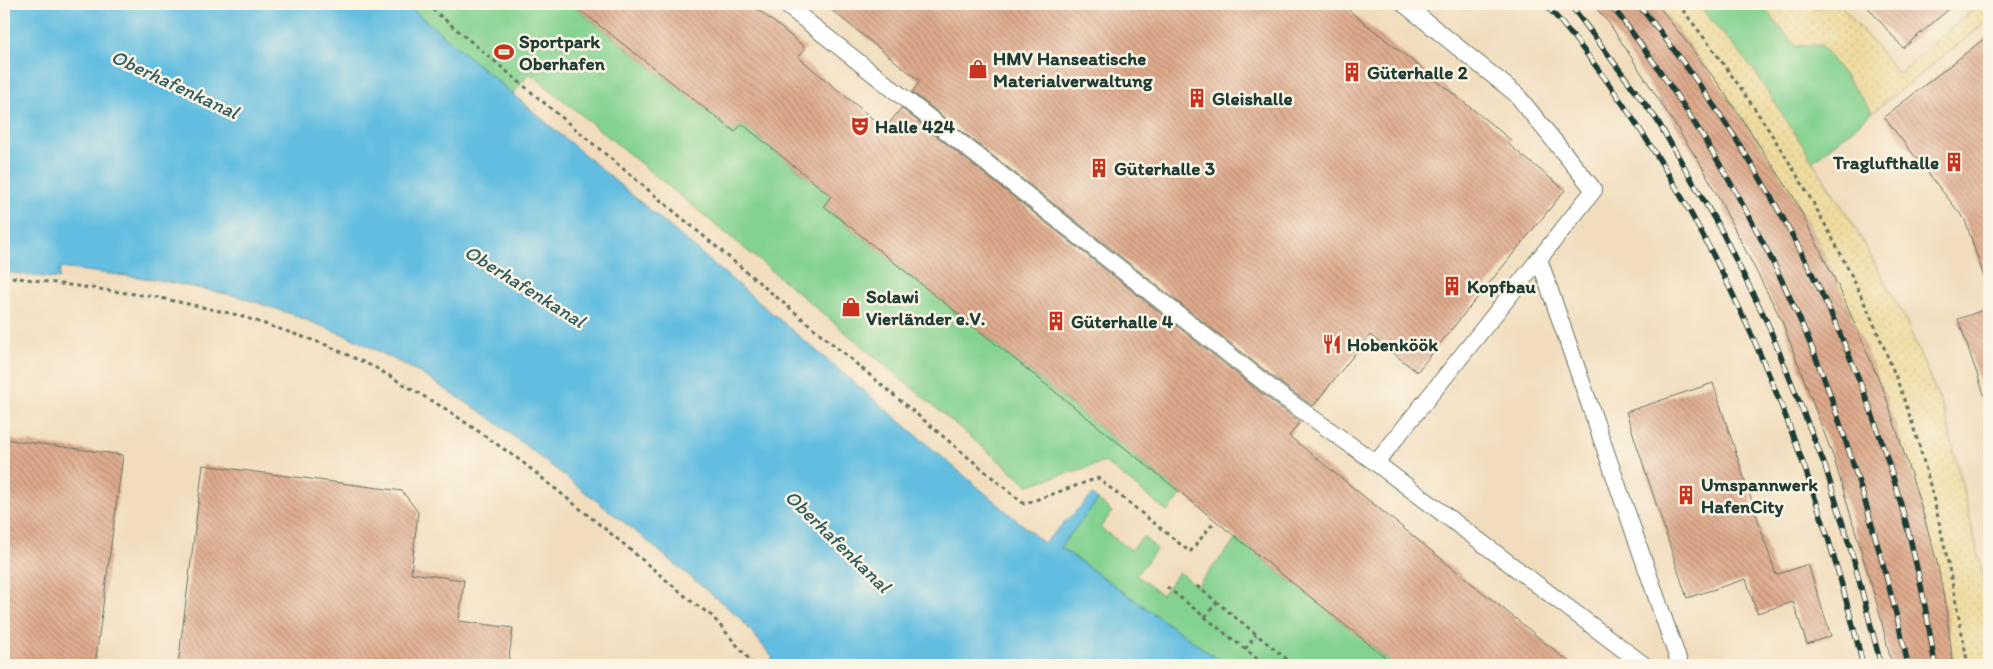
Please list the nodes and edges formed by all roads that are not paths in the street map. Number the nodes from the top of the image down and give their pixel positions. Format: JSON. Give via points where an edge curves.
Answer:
{"nodes":[{"id":1,"x":786,"y":4,"type":"edge"},
{"id":2,"x":1404,"y":4,"type":"edge"},
{"id":3,"x":1539,"y":259,"type":"junction"},
{"id":4,"x":1376,"y":463,"type":"junction"},
{"id":5,"x":1644,"y":665,"type":"edge"},
{"id":6,"x":1680,"y":665,"type":"edge"}],
"edges":[{"from":1,"to":4,"type":"lane","via":[[1280,395]]},
{"from":2,"to":3,"type":"lane","via":[[1516,94],[1594,190]]},
{"from":3,"to":4,"type":"lane"},
{"from":3,"to":6,"type":"lane"},
{"from":4,"to":5,"type":"lane"}]}
